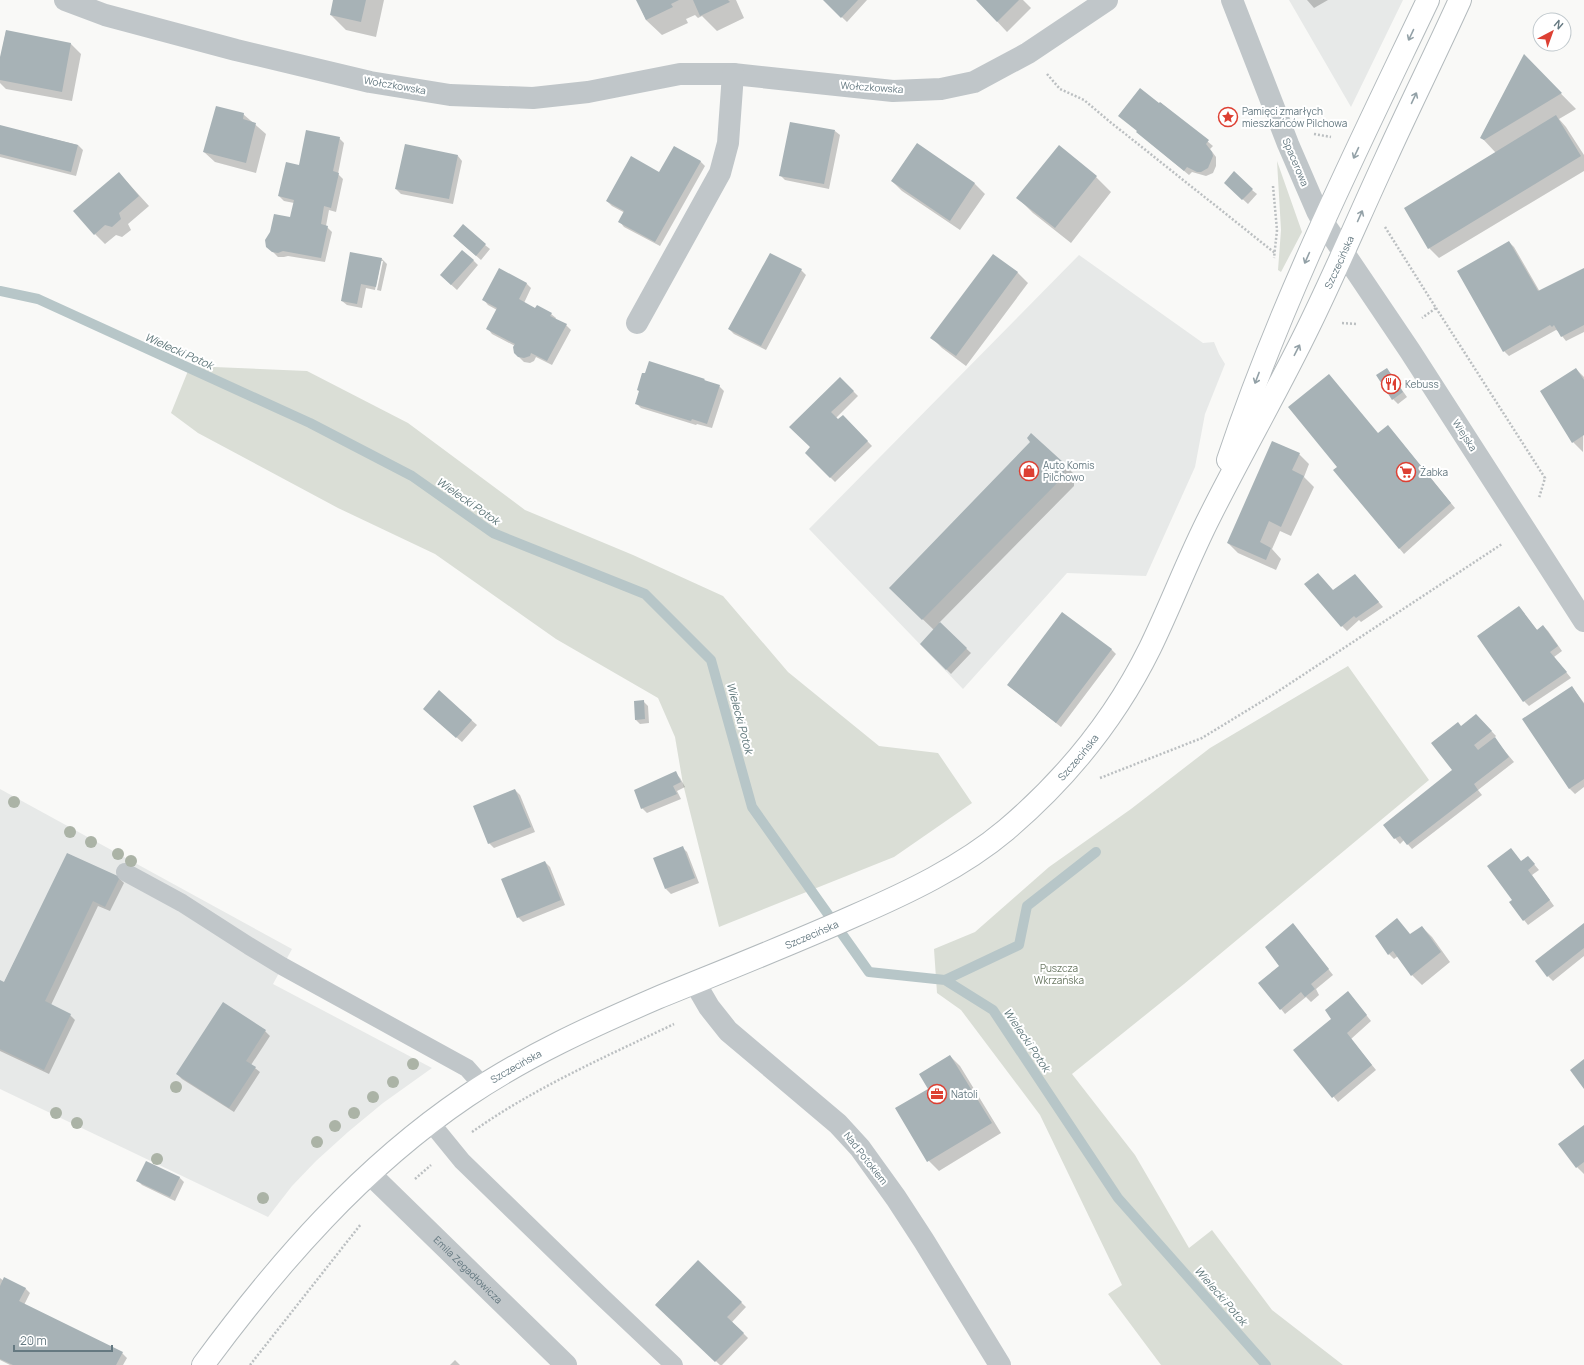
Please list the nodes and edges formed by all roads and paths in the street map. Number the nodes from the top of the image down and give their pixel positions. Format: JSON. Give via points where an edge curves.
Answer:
{"nodes":[{"id":1,"x":65,"y":0,"type":"edge"},
{"id":2,"x":1107,"y":0,"type":"edge"},
{"id":3,"x":1232,"y":0,"type":"edge"},
{"id":4,"x":1428,"y":0,"type":"edge"},
{"id":5,"x":1460,"y":0,"type":"edge"},
{"id":6,"x":1028,"y":53,"type":"junction"},
{"id":7,"x":733,"y":74,"type":"junction"},
{"id":8,"x":1381,"y":221,"type":"dead end"},
{"id":9,"x":1323,"y":222,"type":"junction"},
{"id":10,"x":1343,"y":251,"type":"junction"},
{"id":11,"x":1275,"y":253,"type":"dead end"},
{"id":12,"x":1436,"y":308,"type":"junction"},
{"id":13,"x":1419,"y":320,"type":"dead end"},
{"id":14,"x":637,"y":323,"type":"dead end"},
{"id":15,"x":1340,"y":323,"type":"dead end"},
{"id":16,"x":1360,"y":324,"type":"dead end"},
{"id":17,"x":1537,"y":503,"type":"dead end"},
{"id":18,"x":1208,"y":520,"type":"junction"},
{"id":19,"x":1525,"y":528,"type":"junction"},
{"id":20,"x":1584,"y":621,"type":"edge"},
{"id":21,"x":1095,"y":780,"type":"dead end"},
{"id":22,"x":125,"y":872,"type":"dead end"},
{"id":23,"x":694,"y":983,"type":"junction"},
{"id":24,"x":709,"y":1007,"type":"junction"},
{"id":25,"x":483,"y":1086,"type":"junction"},
{"id":26,"x":431,"y":1123,"type":"junction"},
{"id":27,"x":451,"y":1147,"type":"junction"},
{"id":28,"x":370,"y":1174,"type":"junction"},
{"id":29,"x":393,"y":1197,"type":"junction"},
{"id":30,"x":203,"y":1365,"type":"edge"},
{"id":31,"x":250,"y":1365,"type":"edge"},
{"id":32,"x":566,"y":1365,"type":"edge"},
{"id":33,"x":674,"y":1365,"type":"edge"},
{"id":34,"x":1000,"y":1365,"type":"edge"}],
"edges":[{"from":1,"to":7,"type":"street","name":"Wołczkowska","via":[[236,50],[370,82],[450,95],[533,98],[588,92],[680,74]]},
{"from":2,"to":6,"type":"street","name":"Wołczkowska"},
{"from":3,"to":9,"type":"street","name":"Spacerowa","via":[[1288,144]]},
{"from":4,"to":9,"type":"main road","name":"Szczecińska","one_way":true},
{"from":10,"to":5,"type":"main road","name":"Szczecińska","one_way":true},
{"from":6,"to":7,"type":"street","name":"Wołczkowska","via":[[974,82],[941,89],[893,90]]},
{"from":6,"to":11,"type":"path","via":[[1060,89],[1084,100]]},
{"from":7,"to":14,"type":"street","via":[[728,143],[720,173]]},
{"from":8,"to":12,"type":"path"},
{"from":9,"to":10,"type":"street","name":"Spacerowa"},
{"from":9,"to":18,"type":"main road","name":"Szczecińska","one_way":true,"via":[[1268,349],[1243,414]]},
{"from":18,"to":10,"type":"main road","name":"Szczecińska","one_way":true,"via":[[1310,325]]},
{"from":10,"to":19,"type":"street","name":"Wiejska"},
{"from":12,"to":13,"type":"path"},
{"from":12,"to":17,"type":"path","via":[[1545,478]]},
{"from":15,"to":16,"type":"path"},
{"from":18,"to":23,"type":"main road","name":"Szczecińska","via":[[1152,645],[1102,728],[1056,783],[1003,833],[967,858],[895,898]]},
{"from":19,"to":20,"type":"street","name":"Wiejska"},
{"from":19,"to":21,"type":"path","via":[[1274,694],[1202,738]]},
{"from":22,"to":25,"type":"lane","via":[[182,903],[296,974],[467,1068]]},
{"from":23,"to":24,"type":"street","name":"Nad Potokiem"},
{"from":23,"to":25,"type":"main road","name":"Szczecińska","via":[[548,1049]]},
{"from":24,"to":27,"type":"path","via":[[531,1095]]},
{"from":24,"to":34,"type":"street","name":"Nad Potokiem","via":[[728,1031],[838,1124],[860,1148],[916,1228]]},
{"from":25,"to":26,"type":"main road","name":"Szczecińska"},
{"from":26,"to":27,"type":"lane"},
{"from":26,"to":28,"type":"main road","name":"Szczecińska"},
{"from":27,"to":29,"type":"path"},
{"from":27,"to":33,"type":"lane"},
{"from":28,"to":29,"type":"street","name":"Emila Zegadłowicza"},
{"from":28,"to":30,"type":"main road","name":"Szczecińska","via":[[306,1238],[265,1285]]},
{"from":29,"to":31,"type":"path","via":[[370,1213]]},
{"from":29,"to":32,"type":"street","name":"Emila Zegadłowicza"}]}
